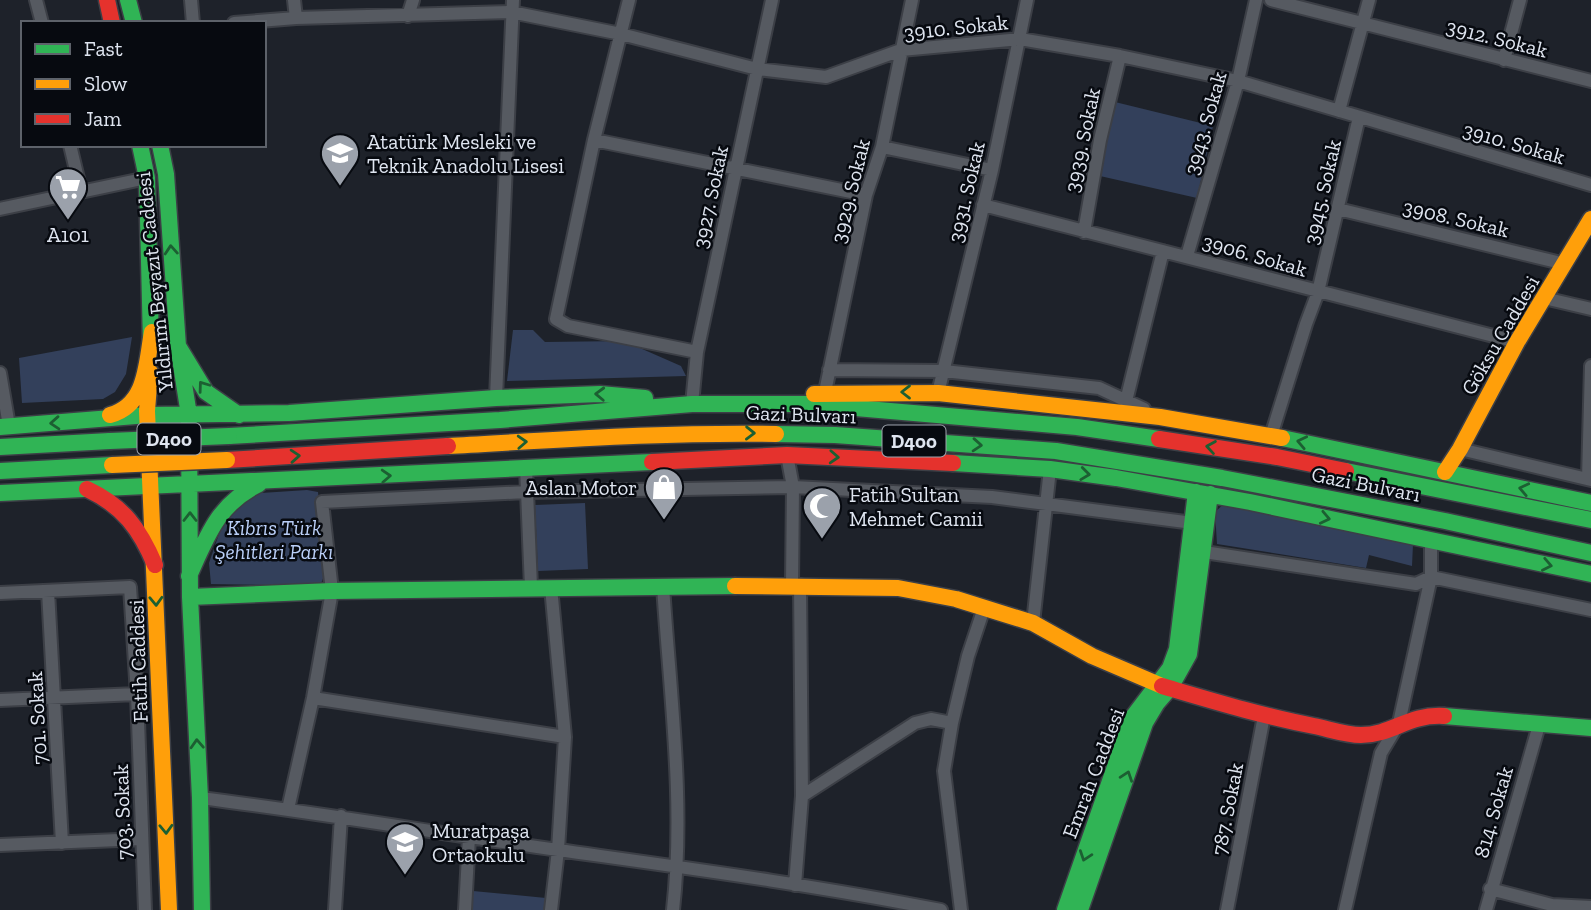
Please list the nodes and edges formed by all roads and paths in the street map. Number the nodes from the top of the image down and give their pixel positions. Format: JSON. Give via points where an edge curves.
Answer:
{"nodes":[{"id":1,"x":36,"y":0,"type":"edge"},
{"id":2,"x":107,"y":0,"type":"edge"},
{"id":3,"x":128,"y":0,"type":"edge"},
{"id":4,"x":191,"y":0,"type":"edge"},
{"id":5,"x":294,"y":0,"type":"edge"},
{"id":6,"x":413,"y":0,"type":"edge"},
{"id":7,"x":629,"y":0,"type":"edge"},
{"id":8,"x":772,"y":0,"type":"edge"},
{"id":9,"x":912,"y":0,"type":"edge"},
{"id":10,"x":1027,"y":0,"type":"edge"},
{"id":11,"x":1256,"y":0,"type":"edge"},
{"id":12,"x":1271,"y":0,"type":"edge"},
{"id":13,"x":1368,"y":0,"type":"edge"},
{"id":14,"x":1520,"y":0,"type":"edge"},
{"id":15,"x":512,"y":6,"type":"edge"},
{"id":16,"x":408,"y":16,"type":"junction"},
{"id":17,"x":296,"y":18,"type":"junction"},
{"id":18,"x":41,"y":21,"type":"edge"},
{"id":19,"x":112,"y":21,"type":"edge"},
{"id":20,"x":133,"y":21,"type":"edge"},
{"id":21,"x":193,"y":21,"type":"edge"},
{"id":22,"x":259,"y":21,"type":"edge"},
{"id":23,"x":1363,"y":23,"type":"junction"},
{"id":24,"x":621,"y":34,"type":"junction"},
{"id":25,"x":1020,"y":39,"type":"junction"},
{"id":26,"x":901,"y":50,"type":"junction"},
{"id":27,"x":1120,"y":56,"type":"junction"},
{"id":28,"x":1504,"y":60,"type":"junction"},
{"id":29,"x":757,"y":69,"type":"junction"},
{"id":30,"x":1238,"y":81,"type":"junction"},
{"id":31,"x":1591,"y":81,"type":"edge"},
{"id":32,"x":1339,"y":111,"type":"junction"},
{"id":33,"x":1359,"y":117,"type":"junction"},
{"id":34,"x":594,"y":140,"type":"junction"},
{"id":35,"x":882,"y":146,"type":"junction"},
{"id":36,"x":70,"y":147,"type":"edge"},
{"id":37,"x":140,"y":147,"type":"edge"},
{"id":38,"x":160,"y":147,"type":"edge"},
{"id":39,"x":736,"y":168,"type":"junction"},
{"id":40,"x":992,"y":170,"type":"junction"},
{"id":41,"x":147,"y":178,"type":"junction"},
{"id":42,"x":1591,"y":185,"type":"edge"},
{"id":43,"x":81,"y":191,"type":"junction"},
{"id":44,"x":866,"y":195,"type":"junction"},
{"id":45,"x":983,"y":205,"type":"junction"},
{"id":46,"x":0,"y":209,"type":"edge"},
{"id":47,"x":1338,"y":209,"type":"junction"},
{"id":48,"x":1591,"y":219,"type":"edge"},
{"id":49,"x":1083,"y":232,"type":"junction"},
{"id":50,"x":1163,"y":251,"type":"junction"},
{"id":51,"x":1187,"y":256,"type":"junction"},
{"id":52,"x":1566,"y":264,"type":"junction"},
{"id":53,"x":1318,"y":292,"type":"junction"},
{"id":54,"x":1544,"y":298,"type":"junction"},
{"id":55,"x":1591,"y":309,"type":"edge"},
{"id":56,"x":152,"y":332,"type":"junction"},
{"id":57,"x":1517,"y":342,"type":"junction"},
{"id":58,"x":178,"y":346,"type":"junction"},
{"id":59,"x":697,"y":352,"type":"junction"},
{"id":60,"x":1591,"y":366,"type":"edge"},
{"id":61,"x":830,"y":370,"type":"junction"},
{"id":62,"x":944,"y":371,"type":"junction"},
{"id":63,"x":0,"y":373,"type":"edge"},
{"id":64,"x":1590,"y":391,"type":"edge"},
{"id":65,"x":825,"y":392,"type":"junction"},
{"id":66,"x":937,"y":393,"type":"junction"},
{"id":67,"x":496,"y":398,"type":"junction"},
{"id":68,"x":1126,"y":401,"type":"junction"},
{"id":69,"x":692,"y":404,"type":"junction"},
{"id":70,"x":754,"y":404,"type":"junction"},
{"id":71,"x":148,"y":413,"type":"junction"},
{"id":72,"x":189,"y":415,"type":"junction"},
{"id":73,"x":239,"y":415,"type":"junction"},
{"id":74,"x":1160,"y":417,"type":"junction"},
{"id":75,"x":88,"y":421,"type":"junction"},
{"id":76,"x":5,"y":427,"type":"edge"},
{"id":77,"x":722,"y":433,"type":"junction"},
{"id":78,"x":1271,"y":436,"type":"junction"},
{"id":79,"x":0,"y":447,"type":"edge"},
{"id":80,"x":1460,"y":449,"type":"junction"},
{"id":81,"x":788,"y":454,"type":"junction"},
{"id":82,"x":526,"y":467,"type":"junction"},
{"id":83,"x":1049,"y":469,"type":"junction"},
{"id":84,"x":0,"y":471,"type":"edge"},
{"id":85,"x":1445,"y":472,"type":"junction"},
{"id":86,"x":1590,"y":480,"type":"edge"},
{"id":87,"x":264,"y":482,"type":"junction"},
{"id":88,"x":150,"y":485,"type":"junction"},
{"id":89,"x":190,"y":485,"type":"junction"},
{"id":90,"x":793,"y":487,"type":"junction"},
{"id":91,"x":86,"y":488,"type":"junction"},
{"id":92,"x":526,"y":492,"type":"junction"},
{"id":93,"x":0,"y":493,"type":"edge"},
{"id":94,"x":1203,"y":493,"type":"junction"},
{"id":95,"x":1047,"y":503,"type":"junction"},
{"id":96,"x":1591,"y":503,"type":"edge"},
{"id":97,"x":1591,"y":520,"type":"edge"},
{"id":98,"x":1193,"y":523,"type":"junction"},
{"id":99,"x":1431,"y":541,"type":"junction"},
{"id":100,"x":1204,"y":552,"type":"junction"},
{"id":101,"x":1591,"y":553,"type":"edge"},
{"id":102,"x":155,"y":565,"type":"junction"},
{"id":103,"x":1591,"y":574,"type":"edge"},
{"id":104,"x":189,"y":576,"type":"junction"},
{"id":105,"x":1431,"y":577,"type":"junction"},
{"id":106,"x":796,"y":585,"type":"junction"},
{"id":107,"x":663,"y":586,"type":"junction"},
{"id":108,"x":531,"y":587,"type":"junction"},
{"id":109,"x":551,"y":587,"type":"junction"},
{"id":110,"x":48,"y":591,"type":"junction"},
{"id":111,"x":332,"y":591,"type":"junction"},
{"id":112,"x":0,"y":593,"type":"edge"},
{"id":113,"x":190,"y":597,"type":"junction"},
{"id":114,"x":984,"y":608,"type":"junction"},
{"id":115,"x":1591,"y":611,"type":"edge"},
{"id":116,"x":1033,"y":624,"type":"junction"},
{"id":117,"x":1163,"y":687,"type":"junction"},
{"id":118,"x":137,"y":694,"type":"junction"},
{"id":119,"x":55,"y":697,"type":"junction"},
{"id":120,"x":313,"y":698,"type":"junction"},
{"id":121,"x":0,"y":700,"type":"edge"},
{"id":122,"x":1264,"y":716,"type":"junction"},
{"id":123,"x":952,"y":723,"type":"junction"},
{"id":124,"x":1399,"y":723,"type":"junction"},
{"id":125,"x":1539,"y":725,"type":"junction"},
{"id":126,"x":1591,"y":728,"type":"edge"},
{"id":127,"x":565,"y":737,"type":"junction"},
{"id":128,"x":802,"y":796,"type":"junction"},
{"id":129,"x":200,"y":798,"type":"junction"},
{"id":130,"x":288,"y":809,"type":"junction"},
{"id":131,"x":341,"y":816,"type":"junction"},
{"id":132,"x":469,"y":837,"type":"junction"},
{"id":133,"x":142,"y":839,"type":"junction"},
{"id":134,"x":62,"y":843,"type":"junction"},
{"id":135,"x":0,"y":845,"type":"edge"},
{"id":136,"x":558,"y":850,"type":"junction"},
{"id":137,"x":678,"y":866,"type":"junction"},
{"id":138,"x":795,"y":884,"type":"junction"},
{"id":139,"x":1490,"y":889,"type":"junction"},
{"id":140,"x":879,"y":904,"type":"edge"},
{"id":141,"x":1591,"y":907,"type":"edge"},
{"id":142,"x":1552,"y":908,"type":"edge"},
{"id":143,"x":145,"y":910,"type":"edge"},
{"id":144,"x":169,"y":910,"type":"edge"},
{"id":145,"x":202,"y":910,"type":"edge"},
{"id":146,"x":335,"y":910,"type":"edge"},
{"id":147,"x":465,"y":910,"type":"edge"},
{"id":148,"x":551,"y":910,"type":"edge"},
{"id":149,"x":673,"y":910,"type":"edge"},
{"id":150,"x":942,"y":910,"type":"edge"},
{"id":151,"x":961,"y":910,"type":"edge"},
{"id":152,"x":1065,"y":910,"type":"edge"},
{"id":153,"x":1080,"y":910,"type":"edge"},
{"id":154,"x":1227,"y":910,"type":"edge"},
{"id":155,"x":1345,"y":910,"type":"edge"},
{"id":156,"x":1486,"y":910,"type":"edge"}],
"edges":[{"from":1,"to":18,"type":"street"},
{"from":2,"to":19,"type":"main road"},
{"from":3,"to":20,"type":"main road"},
{"from":4,"to":21,"type":"street"},
{"from":5,"to":17,"type":"street"},
{"from":6,"to":16,"type":"street"},
{"from":7,"to":24,"type":"street"},
{"from":8,"to":29,"type":"street","name":"3927. Sokak"},
{"from":9,"to":26,"type":"street","name":"3929. Sokak"},
{"from":10,"to":25,"type":"street","name":"3931. Sokak"},
{"from":11,"to":30,"type":"street","name":"3943. Sokak"},
{"from":12,"to":23,"type":"street","name":"3912. Sokak"},
{"from":13,"to":23,"type":"street"},
{"from":14,"to":28,"type":"street"},
{"from":15,"to":16,"type":"street","name":"3910. Sokak"},
{"from":15,"to":24,"type":"street","name":"3910. Sokak"},
{"from":15,"to":67,"type":"street"},
{"from":16,"to":17,"type":"street","name":"3910. Sokak"},
{"from":17,"to":22,"type":"street","name":"3910. Sokak"},
{"from":23,"to":28,"type":"street","name":"3912. Sokak"},
{"from":23,"to":32,"type":"street"},
{"from":24,"to":29,"type":"street","name":"3910. Sokak"},
{"from":24,"to":34,"type":"street"},
{"from":25,"to":26,"type":"street","name":"3910. Sokak"},
{"from":25,"to":27,"type":"street","name":"3910. Sokak"},
{"from":25,"to":40,"type":"street","name":"3931. Sokak"},
{"from":26,"to":29,"type":"street","name":"3910. Sokak","via":[[826,77]]},
{"from":26,"to":35,"type":"street","name":"3929. Sokak"},
{"from":27,"to":30,"type":"street","name":"3910. Sokak"},
{"from":27,"to":49,"type":"street","name":"3939. Sokak"},
{"from":28,"to":31,"type":"street","name":"3912. Sokak"},
{"from":29,"to":39,"type":"street","name":"3927. Sokak"},
{"from":30,"to":32,"type":"street","name":"3910. Sokak"},
{"from":30,"to":51,"type":"street","name":"3943. Sokak"},
{"from":32,"to":33,"type":"street","name":"3910. Sokak"},
{"from":33,"to":42,"type":"street","name":"3910. Sokak"},
{"from":33,"to":47,"type":"street","name":"3945. Sokak"},
{"from":34,"to":39,"type":"street"},
{"from":34,"to":59,"type":"street","via":[[556,319],[568,326]]},
{"from":35,"to":40,"type":"street"},
{"from":35,"to":44,"type":"street","name":"3929. Sokak"},
{"from":36,"to":43,"type":"street"},
{"from":37,"to":41,"type":"main road","name":"Yıldırım Beyazıt Caddesi"},
{"from":58,"to":38,"type":"main road","name":"Yıldırım Beyazıt Caddesi","one_way":true},
{"from":39,"to":44,"type":"street"},
{"from":39,"to":59,"type":"street","name":"3927. Sokak"},
{"from":40,"to":45,"type":"street","name":"3931. Sokak"},
{"from":41,"to":43,"type":"street"},
{"from":41,"to":56,"type":"main road","name":"Yıldırım Beyazıt Caddesi"},
{"from":43,"to":46,"type":"street"},
{"from":44,"to":61,"type":"street","name":"3929. Sokak"},
{"from":45,"to":49,"type":"street","name":"3906. Sokak"},
{"from":45,"to":62,"type":"street","name":"3931. Sokak"},
{"from":47,"to":52,"type":"street","name":"3908. Sokak"},
{"from":47,"to":53,"type":"street","name":"3945. Sokak"},
{"from":48,"to":52,"type":"main road","name":"Göksu Caddesi"},
{"from":49,"to":50,"type":"street","name":"3906. Sokak"},
{"from":50,"to":51,"type":"street","name":"3906. Sokak"},
{"from":50,"to":68,"type":"street"},
{"from":51,"to":53,"type":"street","name":"3906. Sokak"},
{"from":52,"to":54,"type":"main road","name":"Göksu Caddesi"},
{"from":53,"to":57,"type":"street","name":"3906. Sokak"},
{"from":53,"to":78,"type":"street","name":"3945. Sokak"},
{"from":54,"to":55,"type":"street"},
{"from":54,"to":57,"type":"main road","name":"Göksu Caddesi"},
{"from":56,"to":71,"type":"main road","name":"Yıldırım Beyazıt Caddesi"},
{"from":56,"to":75,"type":"main road","via":[[141,384],[131,405]]},
{"from":57,"to":80,"type":"main road","name":"Göksu Caddesi"},
{"from":58,"to":72,"type":"main road","name":"Yıldırım Beyazıt Caddesi"},
{"from":73,"to":58,"type":"main road","one_way":true,"via":[[206,392]]},
{"from":59,"to":69,"type":"street","name":"3927. Sokak"},
{"from":60,"to":64,"type":"street"},
{"from":61,"to":62,"type":"street"},
{"from":61,"to":65,"type":"street","name":"3929. Sokak"},
{"from":62,"to":66,"type":"street","name":"3931. Sokak"},
{"from":62,"to":68,"type":"street","via":[[1099,388]]},
{"from":63,"to":76,"type":"street"},
{"from":64,"to":86,"type":"street"},
{"from":66,"to":65,"type":"main road","one_way":true},
{"from":65,"to":70,"type":"main road"},
{"from":66,"to":74,"type":"main road"},
{"from":69,"to":67,"type":"main road","one_way":true,"via":[[600,394]]},
{"from":67,"to":73,"type":"main road"},
{"from":68,"to":74,"type":"street"},
{"from":69,"to":70,"type":"main road","name":"Gazi Bulvarı","number":"D400"},
{"from":69,"to":79,"type":"main road","name":"Gazi Bulvarı","number":"D400","bridge":true,"via":[[500,420]]},
{"from":97,"to":70,"type":"main road","name":"Gazi Bulvarı","number":"D400","one_way":true,"via":[[1277,457],[1077,427],[808,404]]},
{"from":71,"to":72,"type":"main road"},
{"from":71,"to":75,"type":"main road"},
{"from":71,"to":88,"type":"main road","name":"Fatih Caddesi"},
{"from":72,"to":73,"type":"main road"},
{"from":72,"to":89,"type":"main road"},
{"from":74,"to":78,"type":"main road"},
{"from":75,"to":76,"type":"main road","one_way":true},
{"from":77,"to":82,"type":"main road"},
{"from":84,"to":77,"type":"main road","name":"Gazi Bulvarı","number":"D400","one_way":true,"bridge":true},
{"from":77,"to":101,"type":"main road","name":"Gazi Bulvarı","number":"D400","one_way":true,"via":[[835,435],[1056,452],[1222,478]]},
{"from":85,"to":78,"type":"main road","one_way":true},
{"from":80,"to":85,"type":"main road","name":"Göksu Caddesi"},
{"from":80,"to":86,"type":"street"},
{"from":81,"to":82,"type":"main road"},
{"from":81,"to":83,"type":"main road","one_way":true},
{"from":81,"to":90,"type":"street"},
{"from":87,"to":82,"type":"main road","one_way":true},
{"from":82,"to":92,"type":"street"},
{"from":83,"to":94,"type":"main road","one_way":true},
{"from":83,"to":95,"type":"street"},
{"from":96,"to":85,"type":"main road","one_way":true},
{"from":87,"to":89,"type":"main road"},
{"from":87,"to":104,"type":"main road","via":[[242,491],[223,508]]},
{"from":88,"to":89,"type":"main road"},
{"from":88,"to":91,"type":"main road"},
{"from":88,"to":102,"type":"main road","name":"Fatih Caddesi"},
{"from":104,"to":89,"type":"main road","one_way":true},
{"from":90,"to":92,"type":"street"},
{"from":90,"to":95,"type":"street"},
{"from":90,"to":106,"type":"street"},
{"from":91,"to":93,"type":"main road"},
{"from":91,"to":102,"type":"main road","via":[[115,503],[142,531]]},
{"from":92,"to":108,"type":"street"},
{"from":92,"to":111,"type":"street","via":[[322,502]]},
{"from":94,"to":98,"type":"main road","name":"Emrah Caddesi"},
{"from":94,"to":99,"type":"main road","one_way":true},
{"from":94,"to":100,"type":"main road","name":"Emrah Caddesi"},
{"from":95,"to":98,"type":"street"},
{"from":95,"to":116,"type":"street"},
{"from":98,"to":117,"type":"main road","name":"Emrah Caddesi","via":[[1177,649]]},
{"from":99,"to":103,"type":"main road","one_way":true},
{"from":99,"to":105,"type":"street"},
{"from":100,"to":105,"type":"street","via":[[1416,584]]},
{"from":100,"to":117,"type":"main road","name":"Emrah Caddesi","via":[[1189,654]]},
{"from":102,"to":144,"type":"main road","name":"Fatih Caddesi","one_way":true},
{"from":104,"to":113,"type":"main road"},
{"from":105,"to":115,"type":"street"},
{"from":105,"to":124,"type":"street"},
{"from":106,"to":107,"type":"main road"},
{"from":106,"to":114,"type":"main road","via":[[898,588]]},
{"from":106,"to":128,"type":"street"},
{"from":107,"to":109,"type":"main road"},
{"from":107,"to":137,"type":"street"},
{"from":108,"to":109,"type":"main road"},
{"from":108,"to":111,"type":"main road"},
{"from":109,"to":127,"type":"street"},
{"from":110,"to":112,"type":"street"},
{"from":110,"to":118,"type":"street","name":"703. Sokak","via":[[130,587]]},
{"from":110,"to":119,"type":"street","name":"701. Sokak"},
{"from":111,"to":113,"type":"main road"},
{"from":111,"to":120,"type":"street"},
{"from":129,"to":113,"type":"main road","one_way":true},
{"from":114,"to":116,"type":"main road"},
{"from":114,"to":123,"type":"street"},
{"from":116,"to":117,"type":"main road"},
{"from":117,"to":122,"type":"main road"},
{"from":117,"to":152,"type":"main road","name":"Emrah Caddesi","one_way":true,"via":[[1132,718]]},
{"from":153,"to":117,"type":"main road","name":"Emrah Caddesi","one_way":true,"via":[[1145,723]]},
{"from":118,"to":119,"type":"street"},
{"from":118,"to":133,"type":"street","name":"703. Sokak"},
{"from":119,"to":121,"type":"street"},
{"from":119,"to":134,"type":"street","name":"701. Sokak"},
{"from":120,"to":127,"type":"street"},
{"from":120,"to":130,"type":"street"},
{"from":122,"to":124,"type":"main road","via":[[1358,735],[1379,734]]},
{"from":122,"to":154,"type":"street","name":"787. Sokak"},
{"from":123,"to":128,"type":"street","via":[[930,719],[915,723]]},
{"from":123,"to":151,"type":"street","via":[[944,771]]},
{"from":124,"to":125,"type":"main road","via":[[1426,715]]},
{"from":124,"to":155,"type":"street","via":[[1381,753]]},
{"from":125,"to":126,"type":"main road"},
{"from":125,"to":139,"type":"street","name":"814. Sokak"},
{"from":127,"to":136,"type":"street"},
{"from":128,"to":138,"type":"street"},
{"from":129,"to":130,"type":"street"},
{"from":129,"to":145,"type":"main road"},
{"from":130,"to":131,"type":"street"},
{"from":131,"to":132,"type":"street"},
{"from":131,"to":146,"type":"street"},
{"from":132,"to":136,"type":"street"},
{"from":132,"to":147,"type":"street"},
{"from":133,"to":134,"type":"street"},
{"from":133,"to":143,"type":"street","name":"703. Sokak"},
{"from":134,"to":135,"type":"street"},
{"from":136,"to":137,"type":"street"},
{"from":136,"to":148,"type":"street"},
{"from":137,"to":138,"type":"street"},
{"from":137,"to":149,"type":"street"},
{"from":138,"to":140,"type":"street"},
{"from":139,"to":142,"type":"street"},
{"from":139,"to":156,"type":"street","name":"814. Sokak"},
{"from":140,"to":150,"type":"street"},
{"from":141,"to":142,"type":"street"}]}
